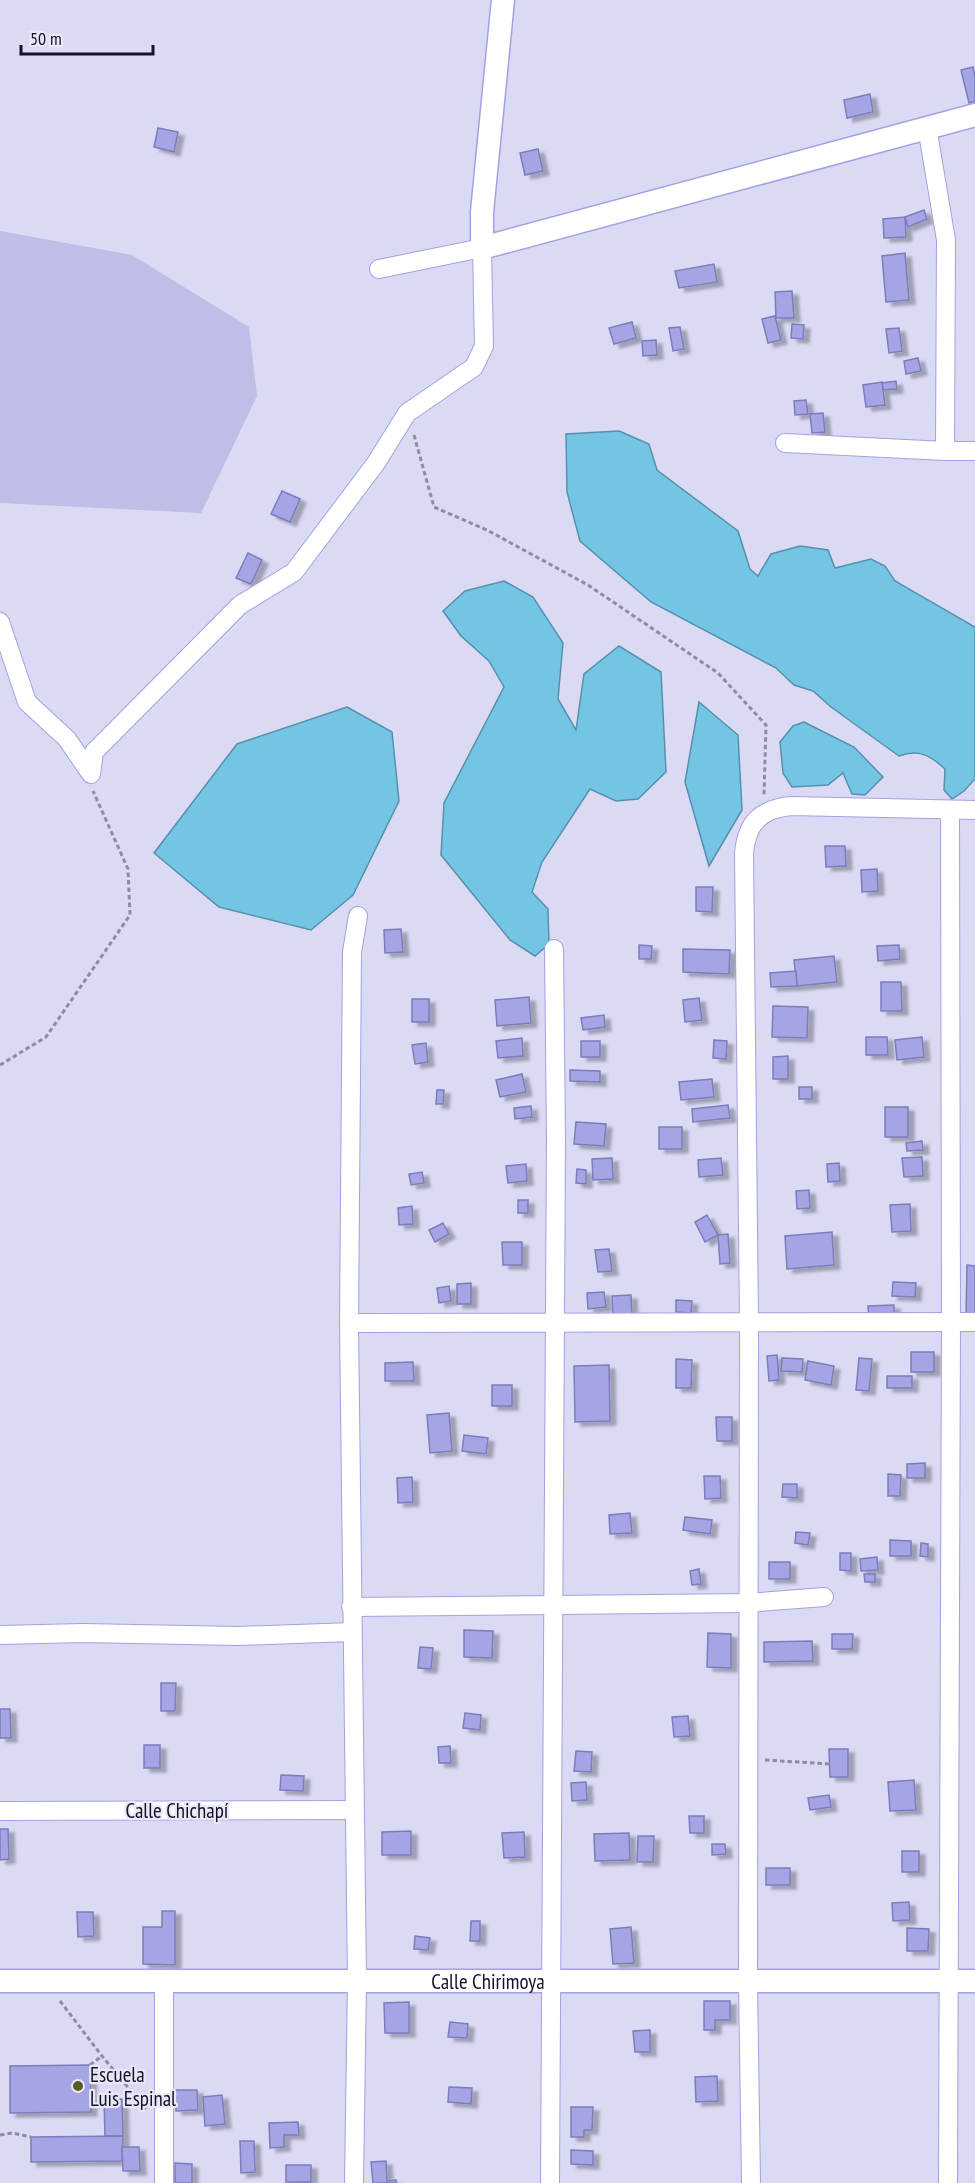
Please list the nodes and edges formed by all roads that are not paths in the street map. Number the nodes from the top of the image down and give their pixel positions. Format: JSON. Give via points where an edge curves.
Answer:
{"nodes":[{"id":1,"x":503,"y":0,"type":"edge"},
{"id":2,"x":975,"y":115,"type":"edge"},
{"id":3,"x":927,"y":127,"type":"junction"},
{"id":4,"x":482,"y":248,"type":"junction"},
{"id":5,"x":379,"y":269,"type":"dead end"},
{"id":6,"x":785,"y":443,"type":"dead end"},
{"id":7,"x":945,"y":451,"type":"junction"},
{"id":8,"x":975,"y":452,"type":"edge"},
{"id":9,"x":0,"y":622,"type":"edge"},
{"id":10,"x":950,"y":810,"type":"junction"},
{"id":11,"x":975,"y":810,"type":"edge"},
{"id":12,"x":358,"y":916,"type":"dead end"},
{"id":13,"x":554,"y":949,"type":"dead end"},
{"id":14,"x":555,"y":1322,"type":"junction"},
{"id":15,"x":749,"y":1322,"type":"junction"},
{"id":16,"x":951,"y":1322,"type":"junction"},
{"id":17,"x":975,"y":1322,"type":"edge"},
{"id":18,"x":349,"y":1323,"type":"junction"},
{"id":19,"x":824,"y":1597,"type":"dead end"},
{"id":20,"x":553,"y":1603,"type":"junction"},
{"id":21,"x":747,"y":1603,"type":"junction"},
{"id":22,"x":351,"y":1607,"type":"junction"},
{"id":23,"x":352,"y":1632,"type":"junction"},
{"id":24,"x":0,"y":1635,"type":"edge"},
{"id":25,"x":0,"y":1810,"type":"edge"},
{"id":26,"x":354,"y":1810,"type":"junction"},
{"id":27,"x":0,"y":1981,"type":"edge"},
{"id":28,"x":164,"y":1981,"type":"junction"},
{"id":29,"x":357,"y":1981,"type":"junction"},
{"id":30,"x":551,"y":1981,"type":"junction"},
{"id":31,"x":948,"y":1981,"type":"junction"},
{"id":32,"x":975,"y":1981,"type":"edge"},
{"id":33,"x":748,"y":1982,"type":"junction"},
{"id":34,"x":164,"y":2183,"type":"edge"},
{"id":35,"x":354,"y":2183,"type":"edge"},
{"id":36,"x":550,"y":2183,"type":"edge"},
{"id":37,"x":751,"y":2183,"type":"edge"},
{"id":38,"x":948,"y":2183,"type":"edge"}],
"edges":[{"from":1,"to":4,"type":"street","via":[[482,212]]},
{"from":2,"to":3,"type":"street"},
{"from":3,"to":4,"type":"street"},
{"from":3,"to":7,"type":"street","via":[[946,240]]},
{"from":4,"to":5,"type":"street"},
{"from":4,"to":9,"type":"street","via":[[484,346],[474,367],[408,414],[294,572],[240,605],[94,752],[91,774],[67,739],[27,702]]},
{"from":6,"to":7,"type":"street"},
{"from":7,"to":8,"type":"street"},
{"from":10,"to":11,"type":"street"},
{"from":10,"to":15,"type":"street","via":[[776,808],[763,814],[745,838]]},
{"from":10,"to":16,"type":"street"},
{"from":12,"to":18,"type":"street","via":[[352,952]]},
{"from":13,"to":14,"type":"street"},
{"from":14,"to":15,"type":"street"},
{"from":14,"to":18,"type":"street"},
{"from":14,"to":20,"type":"street"},
{"from":15,"to":16,"type":"street"},
{"from":15,"to":21,"type":"street"},
{"from":16,"to":17,"type":"street"},
{"from":16,"to":31,"type":"street"},
{"from":18,"to":22,"type":"street"},
{"from":19,"to":21,"type":"street"},
{"from":20,"to":21,"type":"street"},
{"from":20,"to":22,"type":"street"},
{"from":20,"to":30,"type":"street"},
{"from":21,"to":33,"type":"street"},
{"from":22,"to":23,"type":"street"},
{"from":23,"to":24,"type":"street","via":[[238,1636]]},
{"from":23,"to":26,"type":"street"},
{"from":25,"to":26,"type":"street","name":"Calle Chichapí"},
{"from":26,"to":29,"type":"street"},
{"from":27,"to":28,"type":"street","name":"Calle Chirimoya"},
{"from":28,"to":29,"type":"street","name":"Calle Chirimoya"},
{"from":28,"to":34,"type":"street"},
{"from":29,"to":30,"type":"street","name":"Calle Chirimoya"},
{"from":29,"to":35,"type":"street"},
{"from":30,"to":33,"type":"street","name":"Calle Chirimoya"},
{"from":30,"to":36,"type":"street"},
{"from":31,"to":32,"type":"street","name":"Calle Chirimoya"},
{"from":31,"to":33,"type":"street","name":"Calle Chirimoya"},
{"from":31,"to":38,"type":"street"},
{"from":33,"to":37,"type":"street"}]}
